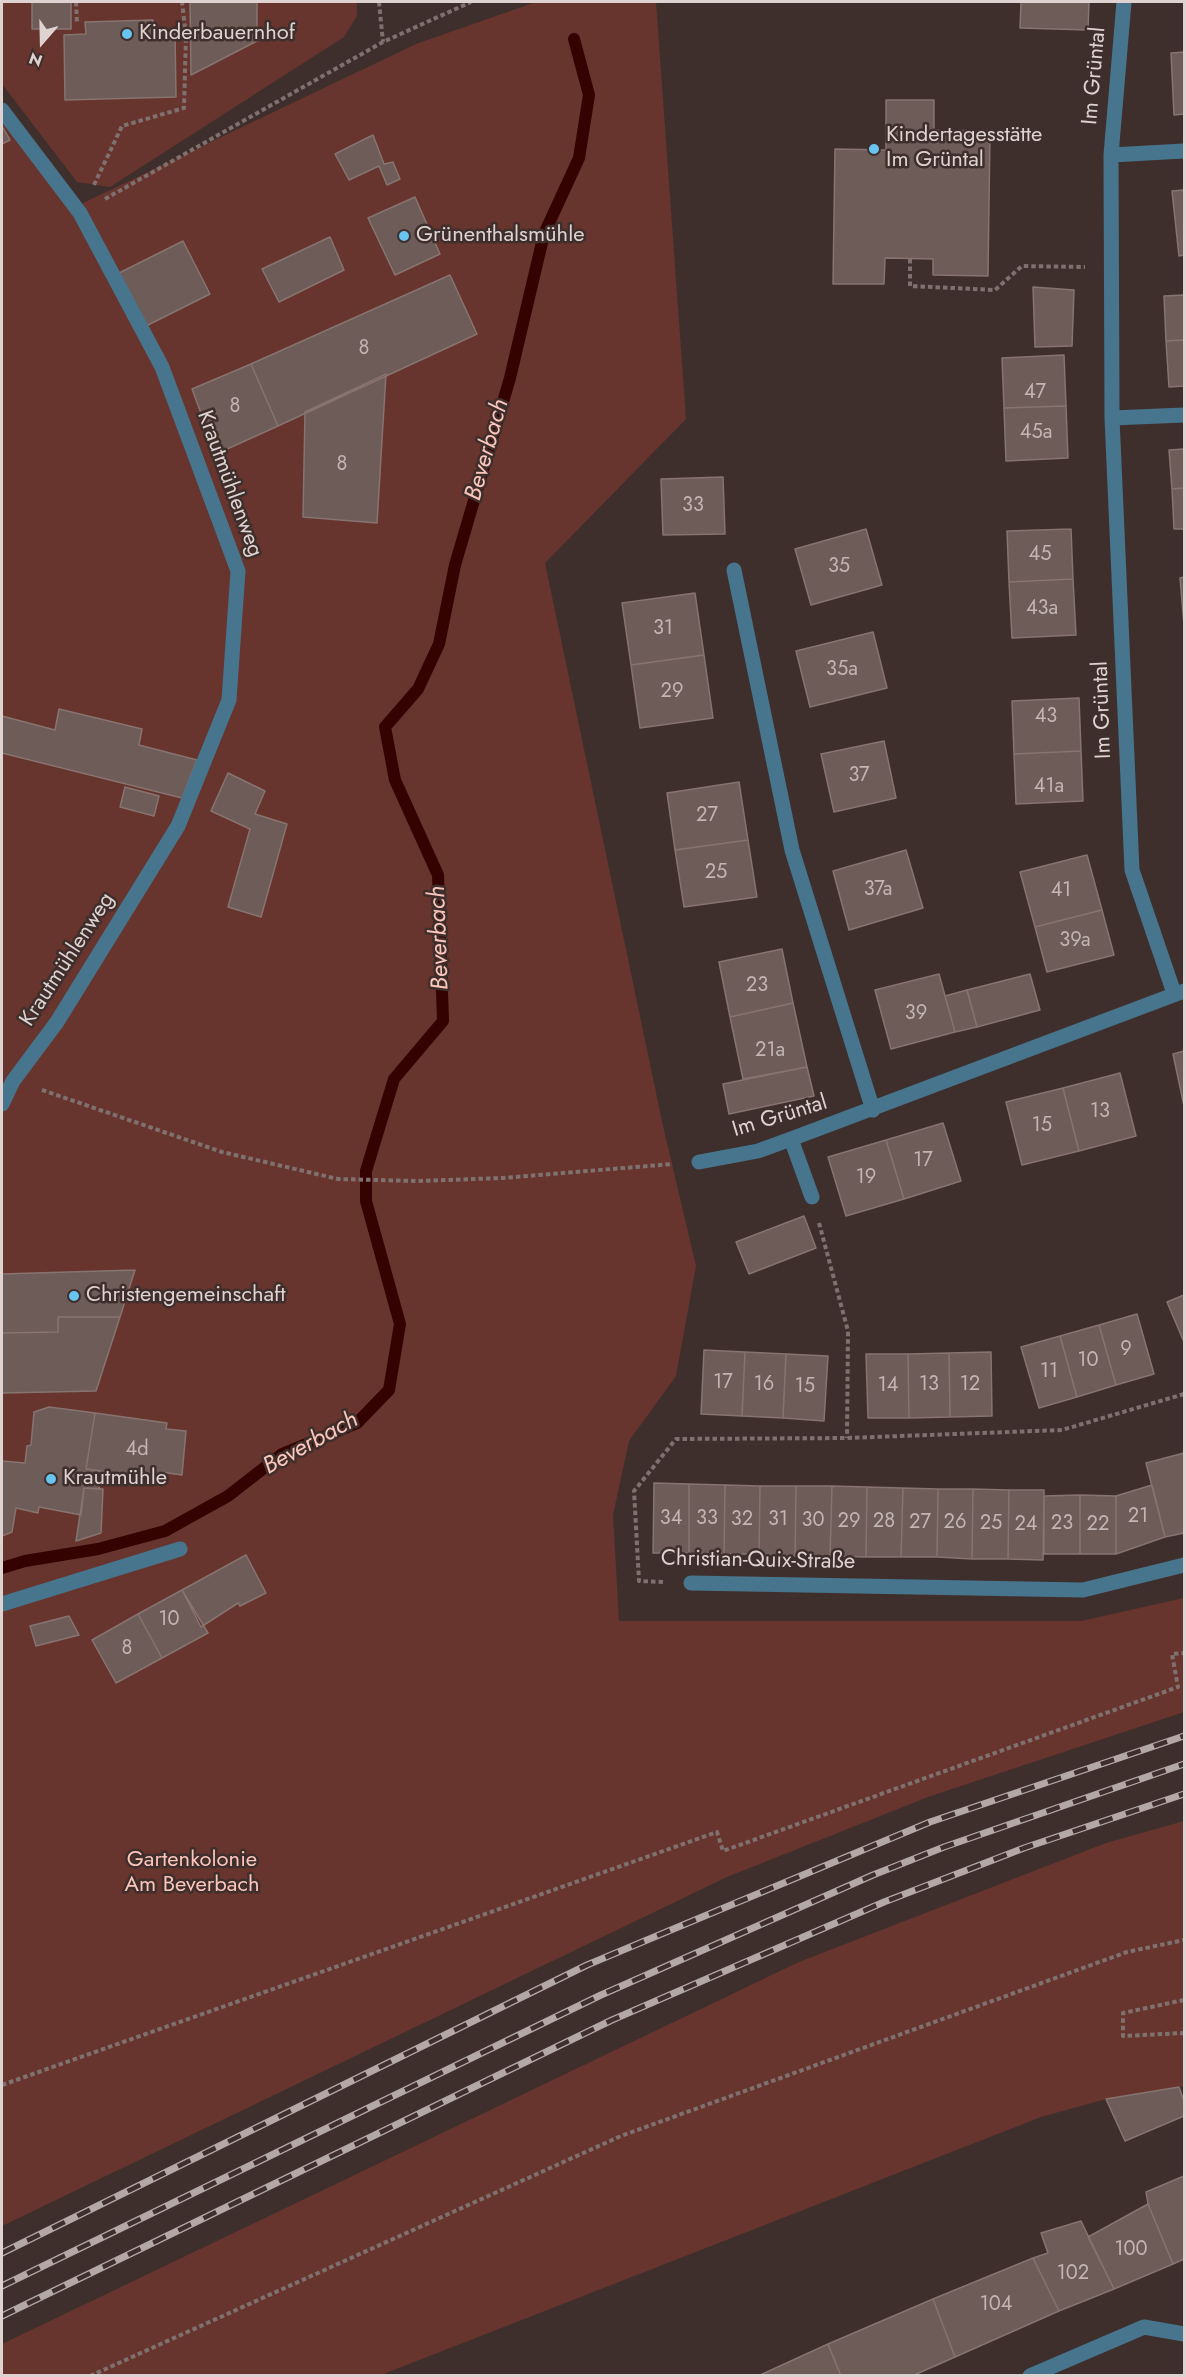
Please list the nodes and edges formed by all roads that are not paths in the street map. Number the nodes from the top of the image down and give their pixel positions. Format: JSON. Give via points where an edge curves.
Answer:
{"nodes":[{"id":1,"x":1124,"y":2,"type":"edge"},
{"id":2,"x":2,"y":110,"type":"edge"},
{"id":3,"x":1185,"y":151,"type":"edge"},
{"id":4,"x":1111,"y":155,"type":"junction"},
{"id":5,"x":1185,"y":415,"type":"edge"},
{"id":6,"x":1112,"y":418,"type":"junction"},
{"id":7,"x":734,"y":570,"type":"dead end"},
{"id":8,"x":1179,"y":992,"type":"edge"},
{"id":9,"x":7,"y":1078,"type":"edge"},
{"id":10,"x":2,"y":1104,"type":"edge"},
{"id":11,"x":873,"y":1110,"type":"junction"},
{"id":12,"x":791,"y":1139,"type":"junction"},
{"id":13,"x":699,"y":1162,"type":"road end"},
{"id":14,"x":812,"y":1197,"type":"road end"},
{"id":15,"x":180,"y":1549,"type":"dead end"},
{"id":16,"x":1185,"y":1565,"type":"edge"},
{"id":17,"x":691,"y":1583,"type":"road end"},
{"id":18,"x":2,"y":1604,"type":"edge"},
{"id":19,"x":1185,"y":2334,"type":"edge"},
{"id":20,"x":1030,"y":2376,"type":"edge"}],
"edges":[{"from":1,"to":4,"type":"street","name":"Im Grüntal"},
{"from":2,"to":9,"type":"street","name":"Krautmühlenweg","via":[[80,213],[162,367],[238,571],[229,700],[178,826],[57,1022]]},
{"from":3,"to":4,"type":"street","name":"Im Grüntal"},
{"from":4,"to":6,"type":"street","name":"Im Grüntal"},
{"from":5,"to":6,"type":"street"},
{"from":6,"to":8,"type":"street","name":"Im Grüntal","via":[[1132,870]]},
{"from":7,"to":11,"type":"street","via":[[792,850]]},
{"from":8,"to":11,"type":"street","name":"Im Grüntal"},
{"from":9,"to":10,"type":"street","name":"Krautmühlenweg"},
{"from":11,"to":12,"type":"street","name":"Im Grüntal"},
{"from":12,"to":13,"type":"street","name":"Im Grüntal"},
{"from":12,"to":14,"type":"street"},
{"from":15,"to":18,"type":"street"},
{"from":16,"to":17,"type":"street","name":"Christian-Quix-Straße","via":[[1083,1590]]},
{"from":19,"to":20,"type":"street","via":[[1144,2327]]}]}
